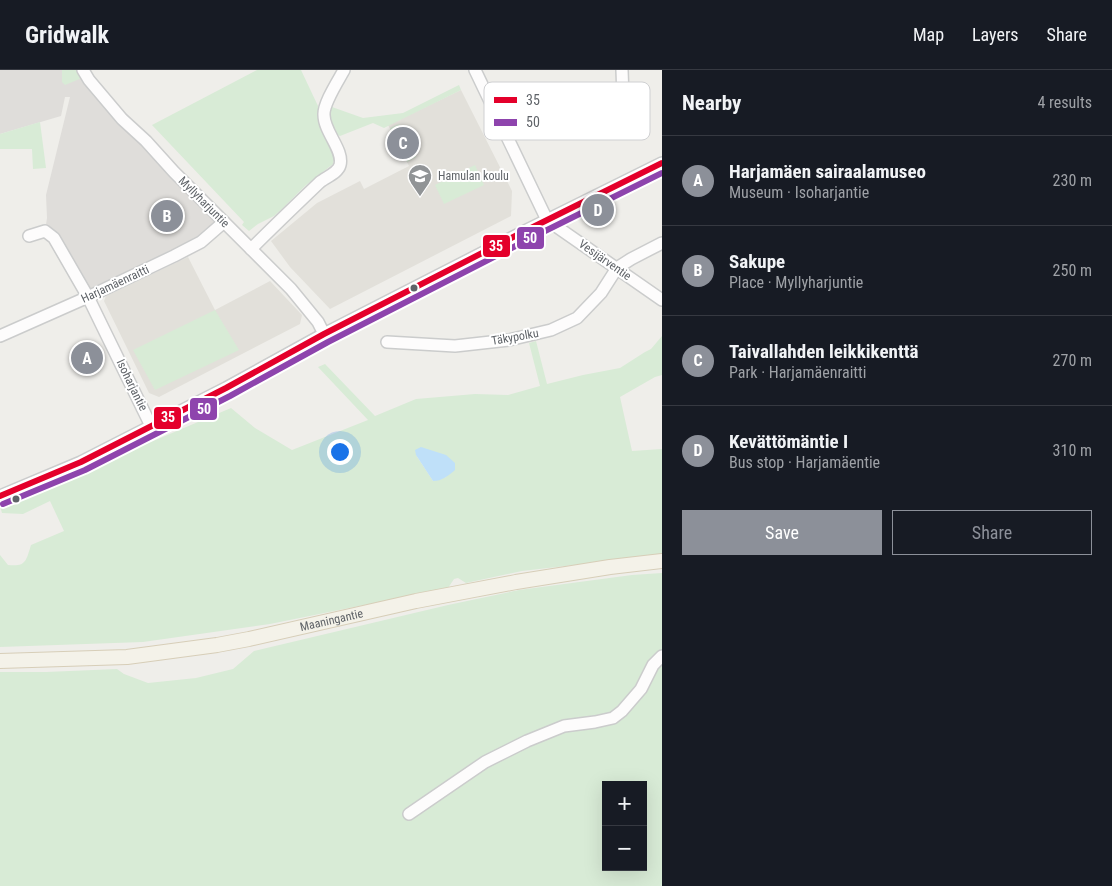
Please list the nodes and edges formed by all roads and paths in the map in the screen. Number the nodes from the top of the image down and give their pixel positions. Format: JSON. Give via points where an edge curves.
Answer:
{"nodes":[{"id":1,"x":83,"y":70,"type":"edge"},
{"id":2,"x":344,"y":70,"type":"edge"},
{"id":3,"x":476,"y":70,"type":"edge"},
{"id":4,"x":484,"y":87,"type":"edge"},
{"id":5,"x":509,"y":140,"type":"edge"},
{"id":6,"x":662,"y":163,"type":"edge"},
{"id":7,"x":547,"y":220,"type":"junction"},
{"id":8,"x":224,"y":222,"type":"junction"},
{"id":9,"x":29,"y":236,"type":"dead end"},
{"id":10,"x":662,"y":243,"type":"edge"},
{"id":11,"x":251,"y":249,"type":"junction"},
{"id":12,"x":617,"y":268,"type":"junction"},
{"id":13,"x":88,"y":297,"type":"junction"},
{"id":14,"x":662,"y":300,"type":"edge"},
{"id":15,"x":324,"y":334,"type":"junction"},
{"id":16,"x":0,"y":336,"type":"edge"},
{"id":17,"x":387,"y":342,"type":"dead end"},
{"id":18,"x":152,"y":426,"type":"junction"},
{"id":19,"x":0,"y":496,"type":"edge"},
{"id":20,"x":662,"y":561,"type":"edge"},
{"id":21,"x":662,"y":656,"type":"edge"},
{"id":22,"x":0,"y":661,"type":"edge"},
{"id":23,"x":409,"y":814,"type":"dead end"}],
"edges":[{"from":1,"to":8,"type":"street","name":"Myllyharjuntie","via":[[122,118]]},
{"from":2,"to":11,"type":"street","via":[[323,114],[340,156],[338,170],[323,179]]},
{"from":3,"to":4,"type":"street"},
{"from":5,"to":7,"type":"street"},
{"from":6,"to":7,"type":"street"},
{"from":7,"to":12,"type":"street","name":"Vesijärventie"},
{"from":7,"to":15,"type":"street"},
{"from":8,"to":11,"type":"street","name":"Myllyharjuntie"},
{"from":8,"to":13,"type":"street","name":"Harjamäenraitti","via":[[201,242]]},
{"from":9,"to":13,"type":"street","name":"Isoharjantie","via":[[45,230],[54,238]]},
{"from":10,"to":12,"type":"street"},
{"from":11,"to":15,"type":"street","name":"Myllyharjuntie","via":[[291,289]]},
{"from":12,"to":14,"type":"street","name":"Vesijärventie"},
{"from":12,"to":17,"type":"street","name":"Täkypolku","via":[[577,318],[551,330],[509,340],[455,346]]},
{"from":13,"to":16,"type":"street","name":"Harjamäenraitti"},
{"from":13,"to":18,"type":"street","name":"Isoharjantie"},
{"from":15,"to":18,"type":"street"},
{"from":18,"to":19,"type":"street","via":[[81,462]]},
{"from":20,"to":22,"type":"main road","name":"Maaningantie","via":[[516,582],[217,645],[128,657]]},
{"from":21,"to":23,"type":"street","via":[[653,665],[641,689],[613,718],[564,726],[527,741],[485,762]]}]}
